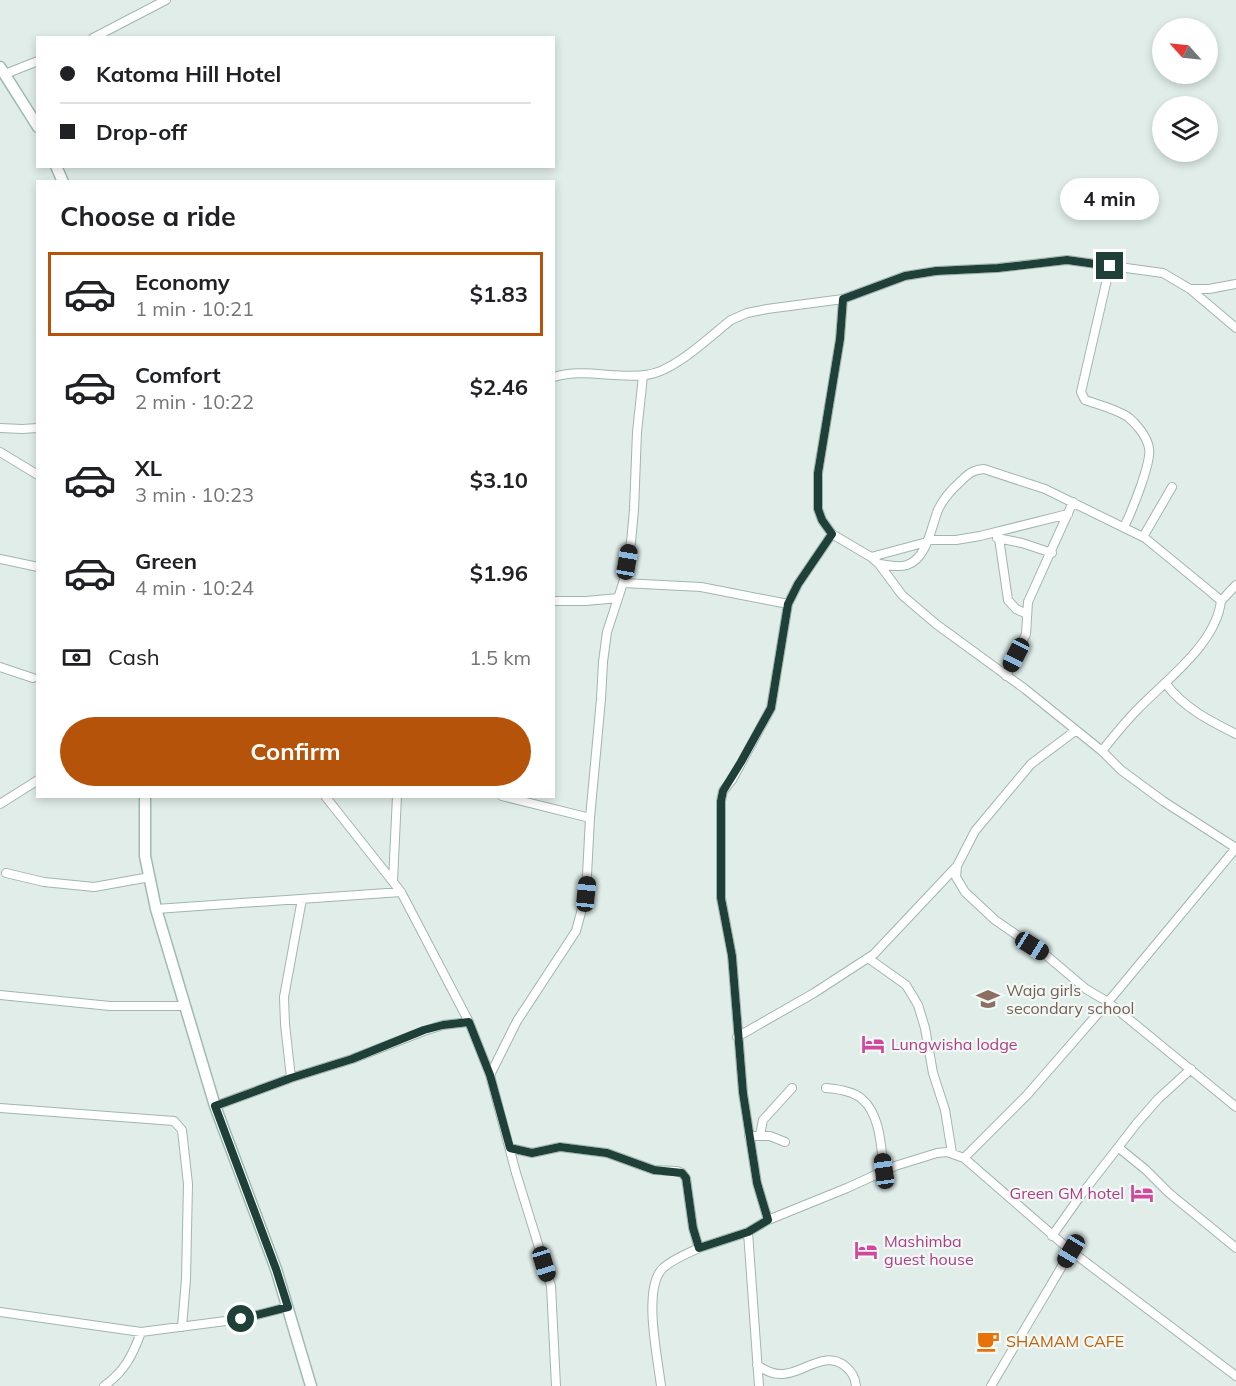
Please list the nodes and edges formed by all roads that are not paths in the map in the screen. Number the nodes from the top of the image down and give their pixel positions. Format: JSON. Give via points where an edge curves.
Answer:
{"nodes":[{"id":1,"x":166,"y":0,"type":"edge"},
{"id":2,"x":97,"y":36,"type":"edge"},
{"id":3,"x":36,"y":62,"type":"edge"},
{"id":4,"x":2,"y":70,"type":"edge"},
{"id":5,"x":36,"y":124,"type":"edge"},
{"id":6,"x":1110,"y":266,"type":"junction"},
{"id":7,"x":1236,"y":284,"type":"edge"},
{"id":8,"x":1190,"y":289,"type":"junction"},
{"id":9,"x":843,"y":299,"type":"junction"},
{"id":10,"x":1236,"y":328,"type":"edge"},
{"id":11,"x":644,"y":376,"type":"junction"},
{"id":12,"x":555,"y":377,"type":"edge"},
{"id":13,"x":0,"y":428,"type":"edge"},
{"id":14,"x":36,"y":428,"type":"edge"},
{"id":15,"x":0,"y":452,"type":"edge"},
{"id":16,"x":36,"y":474,"type":"edge"},
{"id":17,"x":1172,"y":487,"type":"dead end"},
{"id":18,"x":1074,"y":502,"type":"junction"},
{"id":19,"x":1068,"y":514,"type":"junction"},
{"id":20,"x":1124,"y":527,"type":"junction"},
{"id":21,"x":832,"y":534,"type":"junction"},
{"id":22,"x":987,"y":534,"type":"junction"},
{"id":23,"x":1143,"y":537,"type":"junction"},
{"id":24,"x":999,"y":538,"type":"junction"},
{"id":25,"x":927,"y":541,"type":"junction"},
{"id":26,"x":1052,"y":553,"type":"junction"},
{"id":27,"x":871,"y":557,"type":"junction"},
{"id":28,"x":0,"y":559,"type":"edge"},
{"id":29,"x":879,"y":564,"type":"junction"},
{"id":30,"x":36,"y":567,"type":"edge"},
{"id":31,"x":623,"y":583,"type":"junction"},
{"id":32,"x":1236,"y":585,"type":"edge"},
{"id":33,"x":618,"y":598,"type":"junction"},
{"id":34,"x":1221,"y":601,"type":"junction"},
{"id":35,"x":555,"y":602,"type":"edge"},
{"id":36,"x":788,"y":604,"type":"junction"},
{"id":37,"x":1027,"y":614,"type":"junction"},
{"id":38,"x":0,"y":668,"type":"edge"},
{"id":39,"x":1006,"y":676,"type":"junction"},
{"id":40,"x":33,"y":678,"type":"dead end"},
{"id":41,"x":1166,"y":684,"type":"junction"},
{"id":42,"x":1075,"y":731,"type":"junction"},
{"id":43,"x":1236,"y":734,"type":"edge"},
{"id":44,"x":1102,"y":751,"type":"junction"},
{"id":45,"x":36,"y":781,"type":"edge"},
{"id":46,"x":145,"y":798,"type":"edge"},
{"id":47,"x":327,"y":798,"type":"edge"},
{"id":48,"x":397,"y":798,"type":"edge"},
{"id":49,"x":510,"y":798,"type":"edge"},
{"id":50,"x":0,"y":804,"type":"edge"},
{"id":51,"x":590,"y":818,"type":"junction"},
{"id":52,"x":1236,"y":848,"type":"edge"},
{"id":53,"x":957,"y":866,"type":"junction"},
{"id":54,"x":6,"y":873,"type":"dead end"},
{"id":55,"x":150,"y":877,"type":"junction"},
{"id":56,"x":393,"y":881,"type":"junction"},
{"id":57,"x":401,"y":892,"type":"junction"},
{"id":58,"x":302,"y":899,"type":"junction"},
{"id":59,"x":156,"y":909,"type":"junction"},
{"id":60,"x":868,"y":958,"type":"junction"},
{"id":61,"x":0,"y":995,"type":"edge"},
{"id":62,"x":1108,"y":1002,"type":"junction"},
{"id":63,"x":185,"y":1006,"type":"junction"},
{"id":64,"x":469,"y":1022,"type":"junction"},
{"id":65,"x":737,"y":1037,"type":"junction"},
{"id":66,"x":1191,"y":1069,"type":"junction"},
{"id":67,"x":490,"y":1075,"type":"junction"},
{"id":68,"x":291,"y":1078,"type":"junction"},
{"id":69,"x":792,"y":1088,"type":"dead end"},
{"id":70,"x":826,"y":1088,"type":"dead end"},
{"id":71,"x":215,"y":1106,"type":"junction"},
{"id":72,"x":1236,"y":1107,"type":"edge"},
{"id":73,"x":0,"y":1108,"type":"edge"},
{"id":74,"x":760,"y":1135,"type":"junction"},
{"id":75,"x":748,"y":1136,"type":"junction"},
{"id":76,"x":785,"y":1142,"type":"dead end"},
{"id":77,"x":510,"y":1148,"type":"junction"},
{"id":78,"x":1119,"y":1148,"type":"junction"},
{"id":79,"x":952,"y":1153,"type":"junction"},
{"id":80,"x":964,"y":1158,"type":"junction"},
{"id":81,"x":884,"y":1171,"type":"junction"},
{"id":82,"x":768,"y":1220,"type":"junction"},
{"id":83,"x":748,"y":1232,"type":"junction"},
{"id":84,"x":1052,"y":1236,"type":"junction"},
{"id":85,"x":699,"y":1248,"type":"junction"},
{"id":86,"x":1236,"y":1248,"type":"edge"},
{"id":87,"x":1071,"y":1251,"type":"junction"},
{"id":88,"x":288,"y":1307,"type":"junction"},
{"id":89,"x":0,"y":1312,"type":"edge"},
{"id":90,"x":182,"y":1328,"type":"junction"},
{"id":91,"x":141,"y":1332,"type":"junction"},
{"id":92,"x":757,"y":1365,"type":"junction"},
{"id":93,"x":1236,"y":1376,"type":"edge"},
{"id":94,"x":104,"y":1386,"type":"edge"},
{"id":95,"x":311,"y":1386,"type":"edge"},
{"id":96,"x":556,"y":1386,"type":"edge"},
{"id":97,"x":661,"y":1386,"type":"edge"},
{"id":98,"x":759,"y":1386,"type":"edge"},
{"id":99,"x":856,"y":1386,"type":"edge"},
{"id":100,"x":991,"y":1386,"type":"edge"}],
"edges":[{"from":1,"to":2,"type":"street"},
{"from":3,"to":4,"type":"street"},
{"from":4,"to":5,"type":"main road"},
{"from":6,"to":8,"type":"street","via":[[1163,273]]},
{"from":6,"to":9,"type":"street","via":[[1067,260],[936,271],[905,276]]},
{"from":6,"to":20,"type":"street","via":[[1081,392],[1085,400],[1128,417],[1150,449]]},
{"from":7,"to":8,"type":"street"},
{"from":8,"to":10,"type":"street"},
{"from":9,"to":11,"type":"street","via":[[738,316],[679,360]]},
{"from":9,"to":21,"type":"street","via":[[818,473],[818,509]]},
{"from":11,"to":12,"type":"street","via":[[585,372]]},
{"from":11,"to":31,"type":"street","via":[[634,510]]},
{"from":13,"to":14,"type":"street"},
{"from":15,"to":16,"type":"street"},
{"from":17,"to":23,"type":"street"},
{"from":18,"to":19,"type":"street"},
{"from":18,"to":20,"type":"street"},
{"from":18,"to":25,"type":"street","via":[[1005,474],[974,470],[943,501]]},
{"from":19,"to":22,"type":"street"},
{"from":19,"to":26,"type":"street"},
{"from":20,"to":23,"type":"street"},
{"from":21,"to":27,"type":"street"},
{"from":21,"to":36,"type":"street"},
{"from":22,"to":24,"type":"street"},
{"from":22,"to":25,"type":"street"},
{"from":23,"to":34,"type":"street"},
{"from":24,"to":26,"type":"street"},
{"from":24,"to":37,"type":"street","via":[[1008,600]]},
{"from":25,"to":27,"type":"street"},
{"from":25,"to":29,"type":"street","via":[[909,565]]},
{"from":26,"to":37,"type":"street","via":[[1028,602]]},
{"from":27,"to":29,"type":"street"},
{"from":28,"to":30,"type":"street"},
{"from":29,"to":39,"type":"street","via":[[902,595]]},
{"from":31,"to":33,"type":"street"},
{"from":31,"to":36,"type":"street","via":[[702,587]]},
{"from":32,"to":34,"type":"street"},
{"from":33,"to":35,"type":"street"},
{"from":33,"to":51,"type":"street","via":[[603,662]]},
{"from":34,"to":41,"type":"street","via":[[1220,614],[1202,644]]},
{"from":36,"to":65,"type":"street","via":[[771,708],[721,801],[721,898],[732,956]]},
{"from":37,"to":39,"type":"street","via":[[1026,634]]},
{"from":38,"to":40,"type":"street"},
{"from":39,"to":42,"type":"street"},
{"from":41,"to":43,"type":"street","via":[[1185,704]]},
{"from":41,"to":44,"type":"street"},
{"from":42,"to":44,"type":"street"},
{"from":42,"to":53,"type":"street","via":[[1031,764],[975,831]]},
{"from":44,"to":52,"type":"street","via":[[1163,801]]},
{"from":45,"to":50,"type":"street"},
{"from":46,"to":55,"type":"main road","via":[[145,856]]},
{"from":47,"to":56,"type":"street"},
{"from":48,"to":56,"type":"street"},
{"from":49,"to":51,"type":"street"},
{"from":51,"to":67,"type":"street","via":[[586,894],[576,931],[518,1021]]},
{"from":52,"to":62,"type":"street"},
{"from":53,"to":60,"type":"street"},
{"from":53,"to":62,"type":"street","via":[[958,884],[974,902]]},
{"from":54,"to":55,"type":"street","via":[[94,887]]},
{"from":55,"to":59,"type":"main road"},
{"from":56,"to":57,"type":"street"},
{"from":57,"to":58,"type":"street"},
{"from":57,"to":64,"type":"street"},
{"from":58,"to":59,"type":"street"},
{"from":58,"to":68,"type":"street","via":[[284,998]]},
{"from":59,"to":63,"type":"main road"},
{"from":60,"to":65,"type":"street"},
{"from":60,"to":79,"type":"street","via":[[906,985],[918,1005]]},
{"from":61,"to":63,"type":"street","via":[[110,1006]]},
{"from":62,"to":66,"type":"street"},
{"from":62,"to":80,"type":"street","via":[[1027,1095]]},
{"from":63,"to":71,"type":"main road"},
{"from":64,"to":67,"type":"street"},
{"from":64,"to":68,"type":"street","via":[[424,1030]]},
{"from":65,"to":75,"type":"street"},
{"from":66,"to":72,"type":"street"},
{"from":66,"to":78,"type":"street","via":[[1158,1099]]},
{"from":67,"to":77,"type":"street"},
{"from":68,"to":71,"type":"street"},
{"from":69,"to":74,"type":"street","via":[[763,1120]]},
{"from":70,"to":81,"type":"street","via":[[850,1092],[869,1107],[880,1140]]},
{"from":71,"to":88,"type":"main road"},
{"from":73,"to":90,"type":"street","via":[[174,1121],[182,1130],[188,1184]]},
{"from":74,"to":75,"type":"street"},
{"from":74,"to":76,"type":"street"},
{"from":75,"to":82,"type":"street"},
{"from":77,"to":85,"type":"street","via":[[532,1153],[560,1147],[607,1153],[654,1170],[682,1173]]},
{"from":77,"to":96,"type":"street","via":[[551,1286]]},
{"from":78,"to":84,"type":"street"},
{"from":78,"to":86,"type":"street"},
{"from":79,"to":80,"type":"street"},
{"from":79,"to":81,"type":"street","via":[[937,1153]]},
{"from":80,"to":84,"type":"street"},
{"from":81,"to":82,"type":"street"},
{"from":82,"to":83,"type":"street"},
{"from":83,"to":85,"type":"street"},
{"from":83,"to":92,"type":"street"},
{"from":84,"to":87,"type":"street"},
{"from":85,"to":97,"type":"street","via":[[678,1257],[661,1270],[656,1280],[653,1311]]},
{"from":87,"to":93,"type":"street"},
{"from":87,"to":100,"type":"street"},
{"from":88,"to":90,"type":"street"},
{"from":88,"to":95,"type":"main road"},
{"from":89,"to":91,"type":"street"},
{"from":90,"to":91,"type":"street"},
{"from":91,"to":94,"type":"street","via":[[126,1367]]},
{"from":92,"to":98,"type":"street"},
{"from":92,"to":99,"type":"street","via":[[785,1375],[818,1362],[835,1361],[850,1370]]}]}
